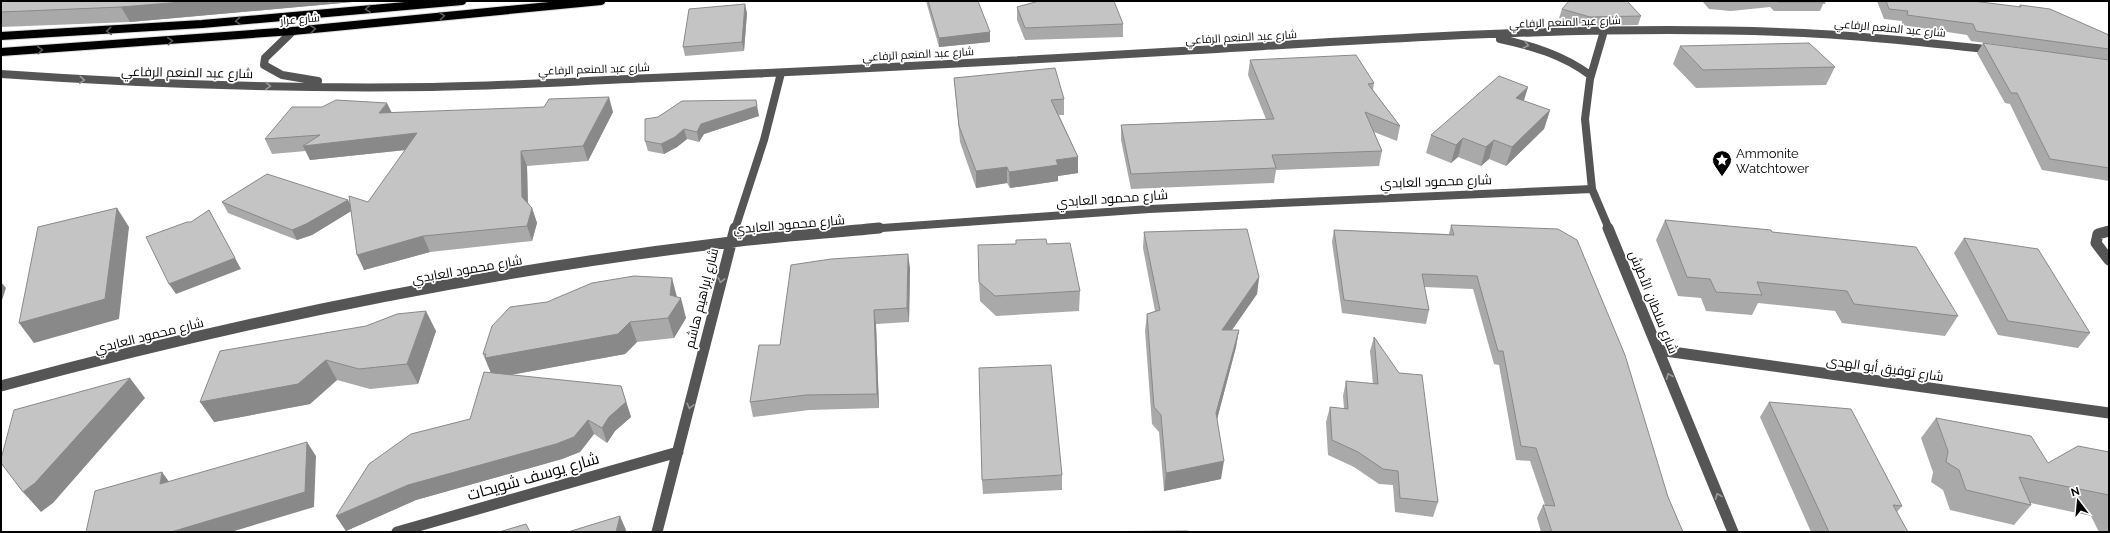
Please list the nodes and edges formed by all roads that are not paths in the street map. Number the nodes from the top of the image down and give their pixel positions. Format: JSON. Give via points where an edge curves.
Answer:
{"nodes":[{"id":1,"x":462,"y":1,"type":"edge"},
{"id":2,"x":601,"y":1,"type":"edge"},
{"id":3,"x":294,"y":31,"type":"junction"},
{"id":4,"x":1604,"y":31,"type":"junction"},
{"id":5,"x":1,"y":36,"type":"edge"},
{"id":6,"x":1488,"y":36,"type":"junction"},
{"id":7,"x":2005,"y":51,"type":"edge"},
{"id":8,"x":1,"y":52,"type":"edge"},
{"id":9,"x":781,"y":73,"type":"junction"},
{"id":10,"x":1,"y":74,"type":"edge"},
{"id":11,"x":1590,"y":75,"type":"junction"},
{"id":12,"x":373,"y":87,"type":"junction"},
{"id":13,"x":1592,"y":189,"type":"junction"},
{"id":14,"x":2109,"y":231,"type":"edge"},
{"id":15,"x":730,"y":242,"type":"junction"},
{"id":16,"x":2109,"y":260,"type":"edge"},
{"id":17,"x":1658,"y":350,"type":"junction"},
{"id":18,"x":1,"y":386,"type":"edge"},
{"id":19,"x":2109,"y":413,"type":"edge"},
{"id":20,"x":678,"y":452,"type":"junction"},
{"id":21,"x":397,"y":532,"type":"edge"},
{"id":22,"x":657,"y":532,"type":"edge"},
{"id":23,"x":1733,"y":532,"type":"edge"}],
"edges":[{"from":1,"to":5,"type":"main road","name":"شارع عرار","one_way":true,"via":[[202,24]]},
{"from":3,"to":2,"type":"main road","name":"شارع عرار","one_way":true},
{"from":8,"to":3,"type":"main road","name":"شارع عرار","one_way":true},
{"from":3,"to":12,"type":"street","name":"شارع عبد المنعم الرفاعي","via":[[265,58],[264,65],[267,69],[305,80]]},
{"from":4,"to":6,"type":"street","name":"شارع عبد المنعم الرفاعي"},
{"from":4,"to":7,"type":"street","name":"شارع عبد المنعم الرفاعي","via":[[1753,30],[1873,37]]},
{"from":4,"to":11,"type":"street","name":"شارع سلطان الأطرش"},
{"from":6,"to":9,"type":"street","name":"شارع عبد المنعم الرفاعي"},
{"from":6,"to":11,"type":"street","one_way":true,"via":[[1560,56],[1577,64]]},
{"from":9,"to":12,"type":"street","name":"شارع عبد المنعم الرفاعي","via":[[438,87]]},
{"from":9,"to":15,"type":"street","name":"شارع إبراهيم هاشم","via":[[764,140]]},
{"from":10,"to":12,"type":"street","name":"شارع عبد المنعم الرفاعي","one_way":true,"via":[[118,83]]},
{"from":11,"to":13,"type":"street","name":"شارع سلطان الأطرش","via":[[1585,108],[1585,134]]},
{"from":13,"to":15,"type":"street","name":"شارع محمود العابدي","via":[[1289,200],[1108,210]]},
{"from":13,"to":17,"type":"street","name":"شارع سلطان الأطرش"},
{"from":14,"to":16,"type":"street","via":[[2098,234],[2096,243]]},
{"from":15,"to":18,"type":"street","name":"شارع محمود العابدي","via":[[488,277],[308,311],[145,348]]},
{"from":15,"to":20,"type":"street","name":"شارع إبراهيم هاشم","one_way":true},
{"from":17,"to":19,"type":"street","name":"شارع توفيق أبو الهدى"},
{"from":23,"to":17,"type":"street","name":"شارع سلطان الأطرش","one_way":true},
{"from":20,"to":21,"type":"street","name":"شارع يوسف شويحات"},
{"from":20,"to":22,"type":"street","name":"شارع إبراهيم هاشم"}]}
